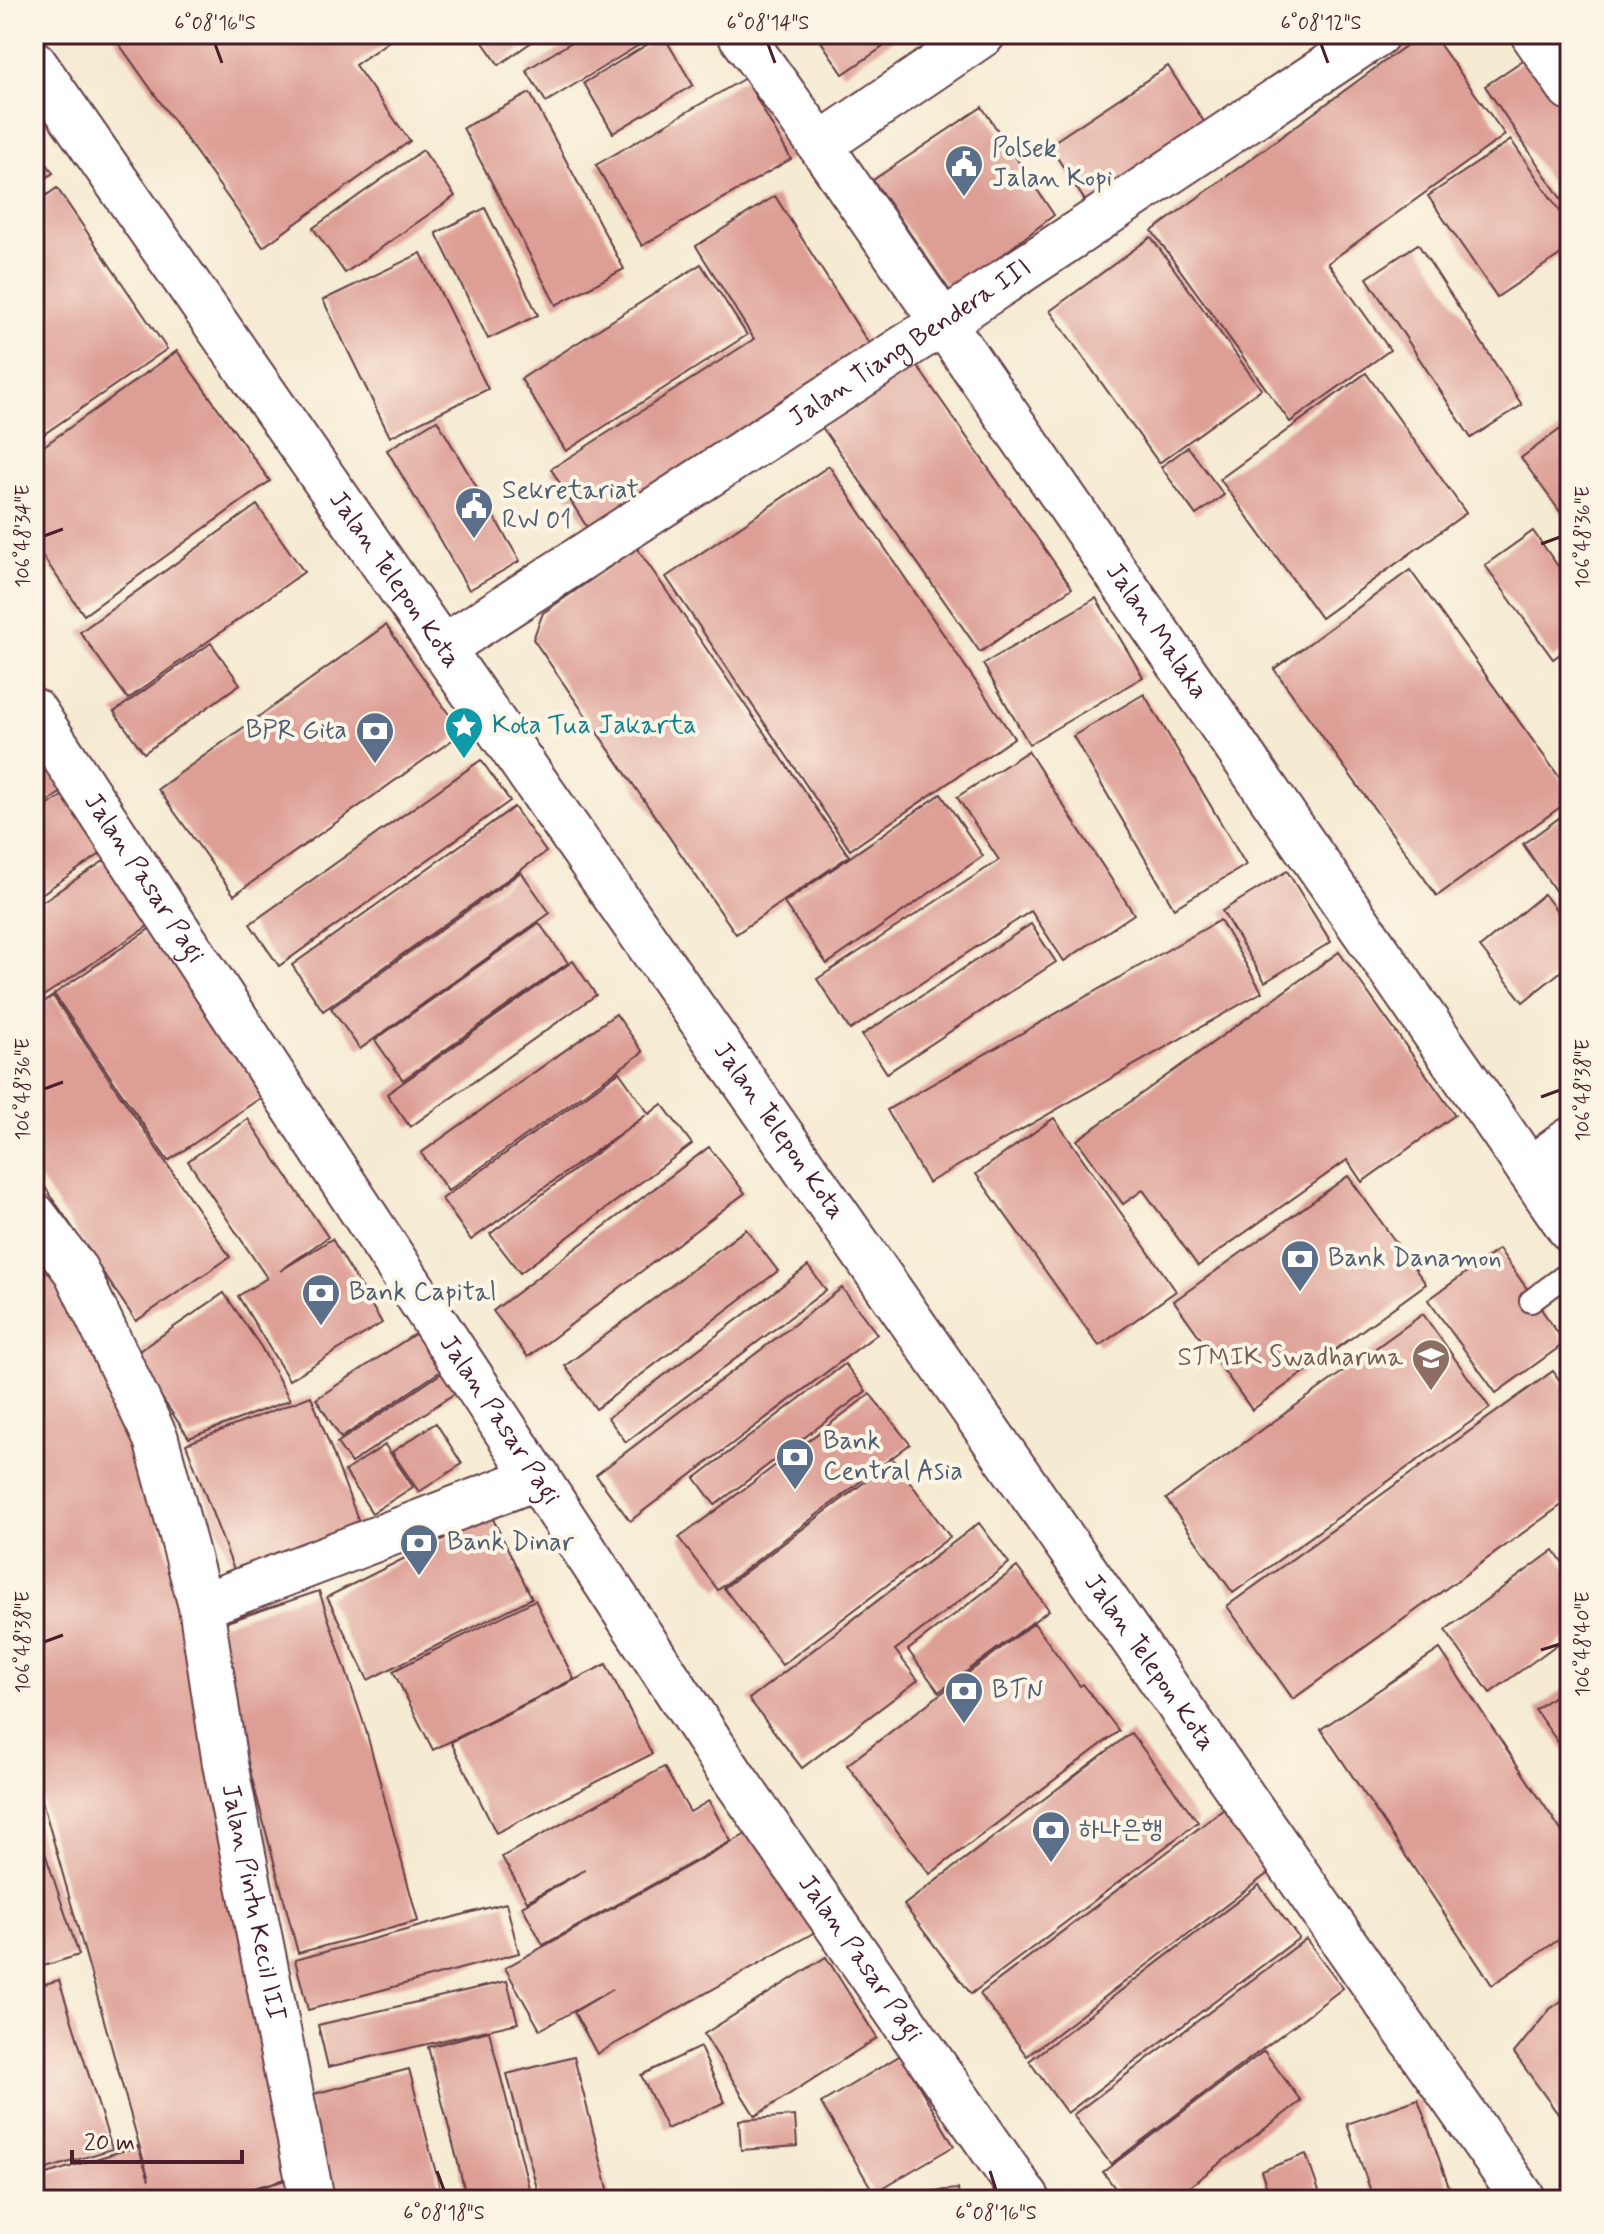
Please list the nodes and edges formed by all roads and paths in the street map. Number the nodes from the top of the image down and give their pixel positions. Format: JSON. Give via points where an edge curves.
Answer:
{"nodes":[{"id":1,"x":740,"y":34,"type":"edge"},
{"id":2,"x":983,"y":34,"type":"edge"},
{"id":3,"x":1377,"y":34,"type":"edge"},
{"id":4,"x":1533,"y":34,"type":"edge"},
{"id":5,"x":34,"y":63,"type":"edge"},
{"id":6,"x":1570,"y":88,"type":"edge"},
{"id":7,"x":820,"y":145,"type":"junction"},
{"id":8,"x":942,"y":323,"type":"junction"},
{"id":9,"x":441,"y":649,"type":"junction"},
{"id":10,"x":34,"y":711,"type":"edge"},
{"id":11,"x":1570,"y":1140,"type":"edge"},
{"id":12,"x":1529,"y":1170,"type":"junction"},
{"id":13,"x":34,"y":1215,"type":"edge"},
{"id":14,"x":1570,"y":1229,"type":"edge"},
{"id":15,"x":1570,"y":1272,"type":"edge"},
{"id":16,"x":1531,"y":1301,"type":"dead end"},
{"id":17,"x":538,"y":1477,"type":"junction"},
{"id":18,"x":201,"y":1606,"type":"junction"},
{"id":19,"x":312,"y":2200,"type":"edge"},
{"id":20,"x":1028,"y":2200,"type":"edge"},
{"id":21,"x":1524,"y":2200,"type":"edge"}],
"edges":[{"from":1,"to":7,"type":"street","name":"Jalan Malaka"},
{"from":2,"to":7,"type":"street"},
{"from":3,"to":8,"type":"street","name":"Jalan Tiang Bendera III"},
{"from":4,"to":6,"type":"street"},
{"from":5,"to":9,"type":"street","name":"Jalan Telepon Kota"},
{"from":7,"to":8,"type":"street","name":"Jalan Malaka"},
{"from":8,"to":9,"type":"street","name":"Jalan Tiang Bendera III"},
{"from":8,"to":12,"type":"street","name":"Jalan Malaka"},
{"from":9,"to":21,"type":"street","name":"Jalan Telepon Kota"},
{"from":10,"to":17,"type":"street","name":"Jalan Pasar Pagi"},
{"from":11,"to":12,"type":"street"},
{"from":12,"to":14,"type":"street","name":"Jalan Malaka"},
{"from":13,"to":18,"type":"street","name":"Jalan Pintu Kecil III","via":[[76,1271],[156,1439]]},
{"from":15,"to":16,"type":"lane"},
{"from":17,"to":18,"type":"street"},
{"from":17,"to":20,"type":"street","name":"Jalan Pasar Pagi","via":[[732,1775]]},
{"from":18,"to":19,"type":"street","name":"Jalan Pintu Kecil III","via":[[225,1764]]}]}
